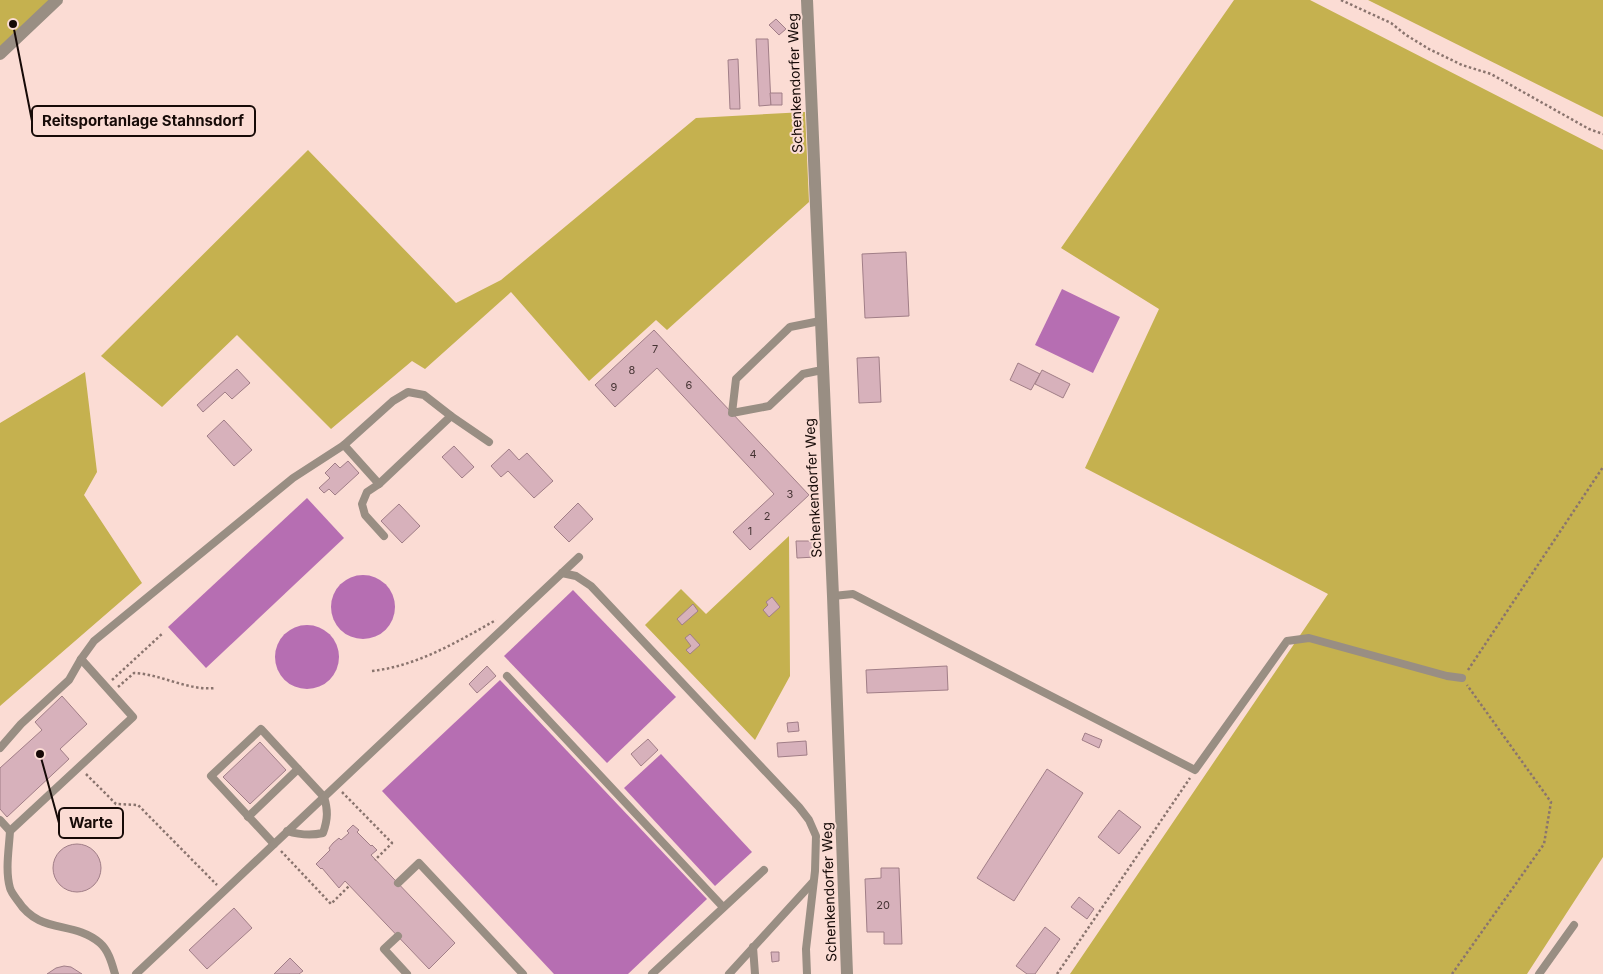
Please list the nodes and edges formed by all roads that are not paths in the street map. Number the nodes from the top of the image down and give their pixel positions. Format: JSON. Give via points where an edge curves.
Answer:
{"nodes":[{"id":1,"x":57,"y":0,"type":"edge"},
{"id":2,"x":807,"y":0,"type":"edge"},
{"id":3,"x":0,"y":54,"type":"edge"},
{"id":4,"x":820,"y":321,"type":"junction"},
{"id":5,"x":822,"y":370,"type":"junction"},
{"id":6,"x":451,"y":416,"type":"junction"},
{"id":7,"x":489,"y":442,"type":"dead end"},
{"id":8,"x":344,"y":445,"type":"junction"},
{"id":9,"x":379,"y":484,"type":"junction"},
{"id":10,"x":384,"y":536,"type":"dead end"},
{"id":11,"x":579,"y":557,"type":"dead end"},
{"id":12,"x":562,"y":573,"type":"junction"},
{"id":13,"x":833,"y":596,"type":"junction"},
{"id":14,"x":81,"y":659,"type":"junction"},
{"id":15,"x":506,"y":676,"type":"dead end"},
{"id":16,"x":1462,"y":678,"type":"road end"},
{"id":17,"x":0,"y":748,"type":"edge"},
{"id":18,"x":298,"y":769,"type":"junction"},
{"id":19,"x":324,"y":797,"type":"junction"},
{"id":20,"x":248,"y":817,"type":"junction"},
{"id":21,"x":0,"y":820,"type":"edge"},
{"id":22,"x":10,"y":830,"type":"junction"},
{"id":23,"x":287,"y":831,"type":"junction"},
{"id":24,"x":274,"y":844,"type":"junction"},
{"id":25,"x":764,"y":870,"type":"dead end"},
{"id":26,"x":813,"y":882,"type":"junction"},
{"id":27,"x":398,"y":883,"type":"dead end"},
{"id":28,"x":723,"y":908,"type":"junction"},
{"id":29,"x":1574,"y":925,"type":"dead end"},
{"id":30,"x":398,"y":936,"type":"dead end"},
{"id":31,"x":753,"y":947,"type":"junction"},
{"id":32,"x":140,"y":973,"type":"edge"},
{"id":33,"x":115,"y":974,"type":"edge"},
{"id":34,"x":407,"y":974,"type":"edge"},
{"id":35,"x":523,"y":974,"type":"edge"},
{"id":36,"x":652,"y":974,"type":"edge"},
{"id":37,"x":729,"y":974,"type":"edge"},
{"id":38,"x":755,"y":974,"type":"edge"},
{"id":39,"x":807,"y":974,"type":"edge"},
{"id":40,"x":846,"y":974,"type":"edge"},
{"id":41,"x":1539,"y":974,"type":"edge"}],
"edges":[{"from":1,"to":3,"type":"street"},
{"from":2,"to":4,"type":"street","name":"Schenkendorfer Weg"},
{"from":4,"to":5,"type":"street","name":"Schenkendorfer Weg"},
{"from":4,"to":5,"type":"lane","via":[[790,327],[736,380],[732,413],[769,406],[803,374]]},
{"from":5,"to":13,"type":"street","name":"Schenkendorfer Weg"},
{"from":6,"to":7,"type":"lane"},
{"from":6,"to":8,"type":"lane","via":[[424,395],[408,392],[393,401]]},
{"from":6,"to":9,"type":"lane"},
{"from":8,"to":9,"type":"lane"},
{"from":8,"to":14,"type":"lane","via":[[293,478],[163,583],[94,641]]},
{"from":9,"to":10,"type":"lane","via":[[367,492],[362,504],[365,515]]},
{"from":11,"to":12,"type":"lane"},
{"from":12,"to":19,"type":"lane"},
{"from":12,"to":26,"type":"lane","via":[[576,576],[591,586],[799,807],[816,836]]},
{"from":13,"to":16,"type":"lane","via":[[854,594],[1195,770],[1287,641],[1309,638]]},
{"from":13,"to":40,"type":"street","name":"Schenkendorfer Weg"},
{"from":14,"to":17,"type":"lane","via":[[69,680]]},
{"from":14,"to":22,"type":"lane","via":[[133,717]]},
{"from":15,"to":28,"type":"lane"},
{"from":18,"to":19,"type":"lane"},
{"from":18,"to":20,"type":"lane"},
{"from":18,"to":20,"type":"lane","via":[[261,729],[211,776]]},
{"from":19,"to":23,"type":"lane"},
{"from":19,"to":23,"type":"lane","via":[[328,820],[323,832],[312,836]]},
{"from":20,"to":24,"type":"lane"},
{"from":21,"to":22,"type":"lane"},
{"from":22,"to":33,"type":"lane","via":[[10,889],[24,910],[41,923],[82,931],[102,944]]},
{"from":23,"to":24,"type":"lane"},
{"from":24,"to":32,"type":"lane"},
{"from":25,"to":28,"type":"lane"},
{"from":26,"to":31,"type":"lane"},
{"from":26,"to":39,"type":"lane","via":[[806,949]]},
{"from":27,"to":35,"type":"lane","via":[[419,863]]},
{"from":28,"to":36,"type":"lane"},
{"from":29,"to":41,"type":"lane"},
{"from":30,"to":34,"type":"lane","via":[[384,950]]},
{"from":31,"to":37,"type":"lane"},
{"from":31,"to":38,"type":"lane"}]}
